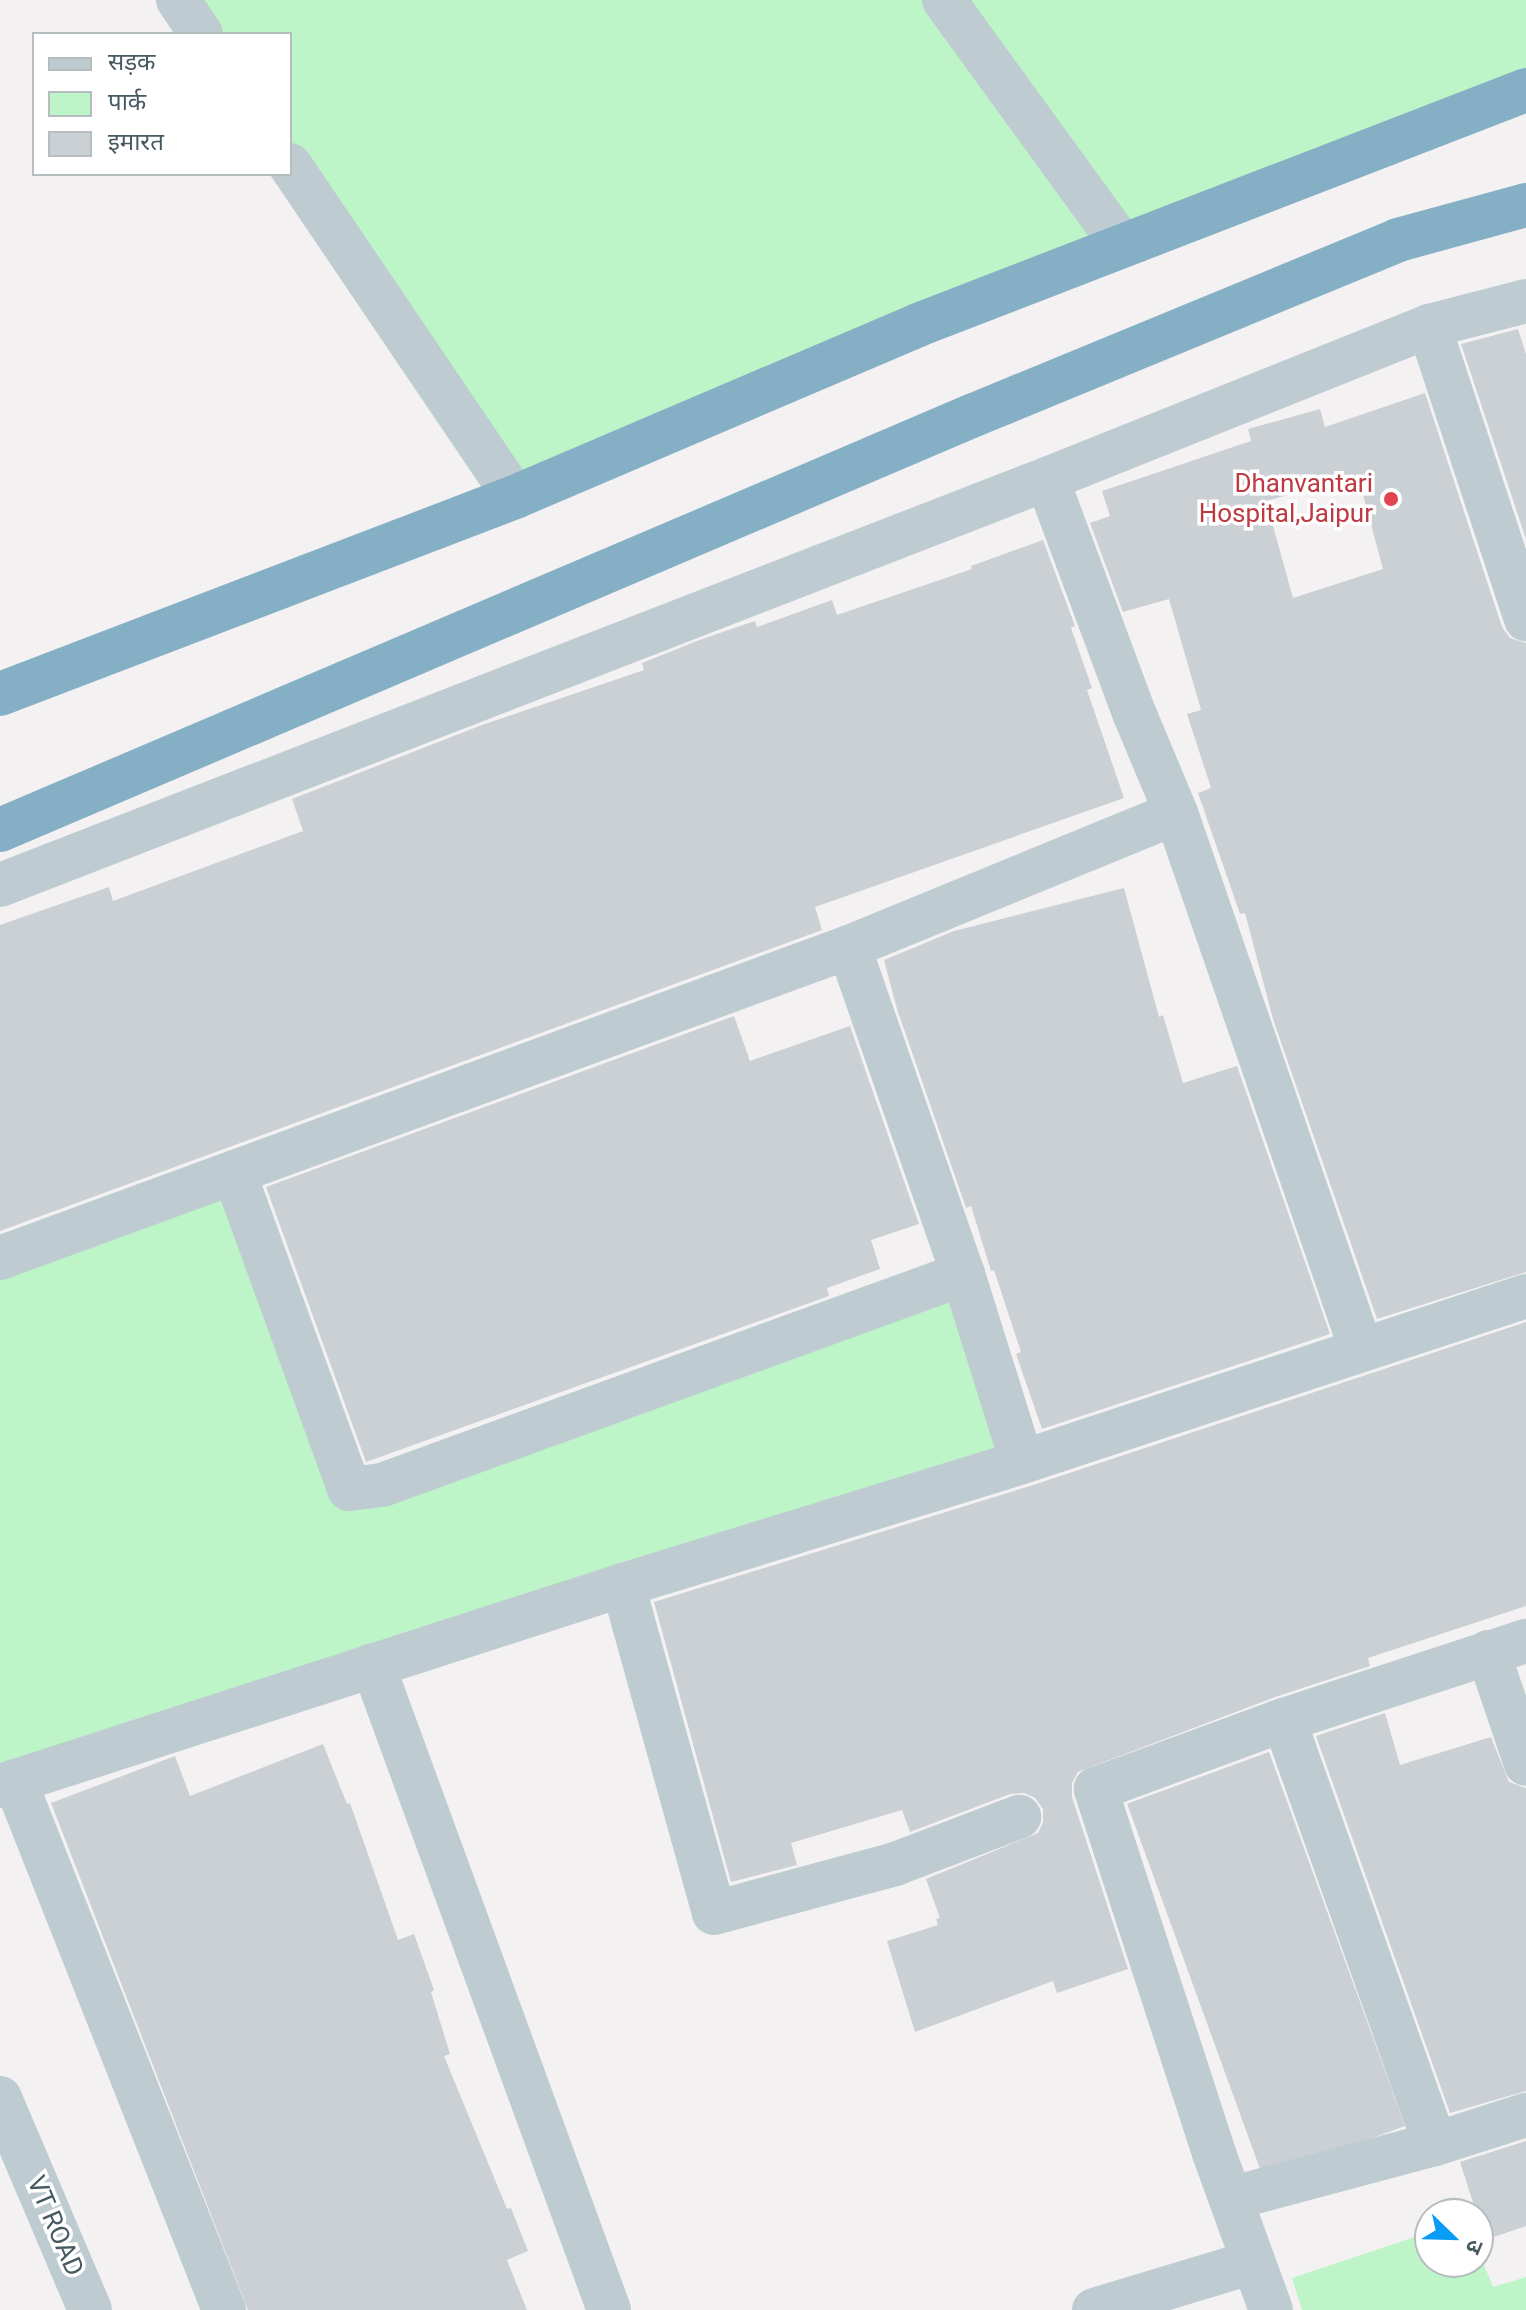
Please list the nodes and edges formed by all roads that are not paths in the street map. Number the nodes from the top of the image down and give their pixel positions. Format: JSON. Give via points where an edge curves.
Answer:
{"nodes":[{"id":1,"x":178,"y":0,"type":"edge"},
{"id":2,"x":944,"y":0,"type":"edge"},
{"id":3,"x":200,"y":32,"type":"edge"},
{"id":4,"x":1526,"y":90,"type":"edge"},
{"id":5,"x":292,"y":168,"type":"edge"},
{"id":6,"x":1526,"y":205,"type":"edge"},
{"id":7,"x":1122,"y":245,"type":"junction"},
{"id":8,"x":1526,"y":301,"type":"edge"},
{"id":9,"x":1429,"y":326,"type":"junction"},
{"id":10,"x":1047,"y":479,"type":"junction"},
{"id":11,"x":515,"y":497,"type":"junction"},
{"id":12,"x":1526,"y":619,"type":"edge"},
{"id":13,"x":0,"y":694,"type":"edge"},
{"id":14,"x":1176,"y":813,"type":"junction"},
{"id":15,"x":0,"y":830,"type":"edge"},
{"id":16,"x":0,"y":885,"type":"edge"},
{"id":17,"x":849,"y":947,"type":"junction"},
{"id":18,"x":235,"y":1175,"type":"junction"},
{"id":19,"x":0,"y":1258,"type":"edge"},
{"id":20,"x":963,"y":1274,"type":"junction"},
{"id":21,"x":1526,"y":1296,"type":"edge"},
{"id":22,"x":1361,"y":1349,"type":"junction"},
{"id":23,"x":1022,"y":1462,"type":"junction"},
{"id":24,"x":623,"y":1585,"type":"junction"},
{"id":25,"x":1507,"y":1646,"type":"edge"},
{"id":26,"x":373,"y":1665,"type":"junction"},
{"id":27,"x":1284,"y":1720,"type":"junction"},
{"id":28,"x":1526,"y":1764,"type":"edge"},
{"id":29,"x":7,"y":1783,"type":"edge"},
{"id":30,"x":1019,"y":1817,"type":"dead end"},
{"id":31,"x":0,"y":2098,"type":"edge"},
{"id":32,"x":1526,"y":2115,"type":"edge"},
{"id":33,"x":1435,"y":2144,"type":"junction"},
{"id":34,"x":1233,"y":2198,"type":"junction"},
{"id":35,"x":1253,"y":2262,"type":"junction"},
{"id":36,"x":90,"y":2310,"type":"edge"},
{"id":37,"x":224,"y":2310,"type":"edge"},
{"id":38,"x":609,"y":2310,"type":"edge"},
{"id":39,"x":1094,"y":2310,"type":"edge"},
{"id":40,"x":1271,"y":2310,"type":"edge"}],
"edges":[{"from":1,"to":3,"type":"street"},
{"from":2,"to":7,"type":"street"},
{"from":4,"to":7,"type":"highway"},
{"from":5,"to":11,"type":"street"},
{"from":6,"to":15,"type":"highway","via":[[1398,240]]},
{"from":7,"to":11,"type":"highway","via":[[918,325]]},
{"from":8,"to":9,"type":"street"},
{"from":9,"to":10,"type":"street"},
{"from":9,"to":12,"type":"street"},
{"from":10,"to":14,"type":"street"},
{"from":10,"to":16,"type":"street"},
{"from":11,"to":13,"type":"highway"},
{"from":14,"to":17,"type":"street"},
{"from":14,"to":22,"type":"street"},
{"from":17,"to":18,"type":"street","via":[[344,1130]]},
{"from":17,"to":20,"type":"street"},
{"from":18,"to":19,"type":"street"},
{"from":18,"to":20,"type":"street","via":[[349,1489],[382,1485]]},
{"from":20,"to":23,"type":"street"},
{"from":21,"to":22,"type":"street"},
{"from":22,"to":23,"type":"street"},
{"from":23,"to":24,"type":"street"},
{"from":24,"to":26,"type":"street"},
{"from":24,"to":30,"type":"street","via":[[714,1913],[895,1864]]},
{"from":25,"to":27,"type":"street"},
{"from":25,"to":28,"type":"street"},
{"from":26,"to":29,"type":"street"},
{"from":26,"to":38,"type":"street"},
{"from":27,"to":33,"type":"street"},
{"from":27,"to":34,"type":"street","via":[[1096,1789]]},
{"from":29,"to":37,"type":"street"},
{"from":31,"to":36,"type":"street","name":"VT ROAD"},
{"from":32,"to":33,"type":"street"},
{"from":33,"to":34,"type":"street"},
{"from":34,"to":35,"type":"street"},
{"from":35,"to":39,"type":"street"},
{"from":35,"to":40,"type":"street"}]}
